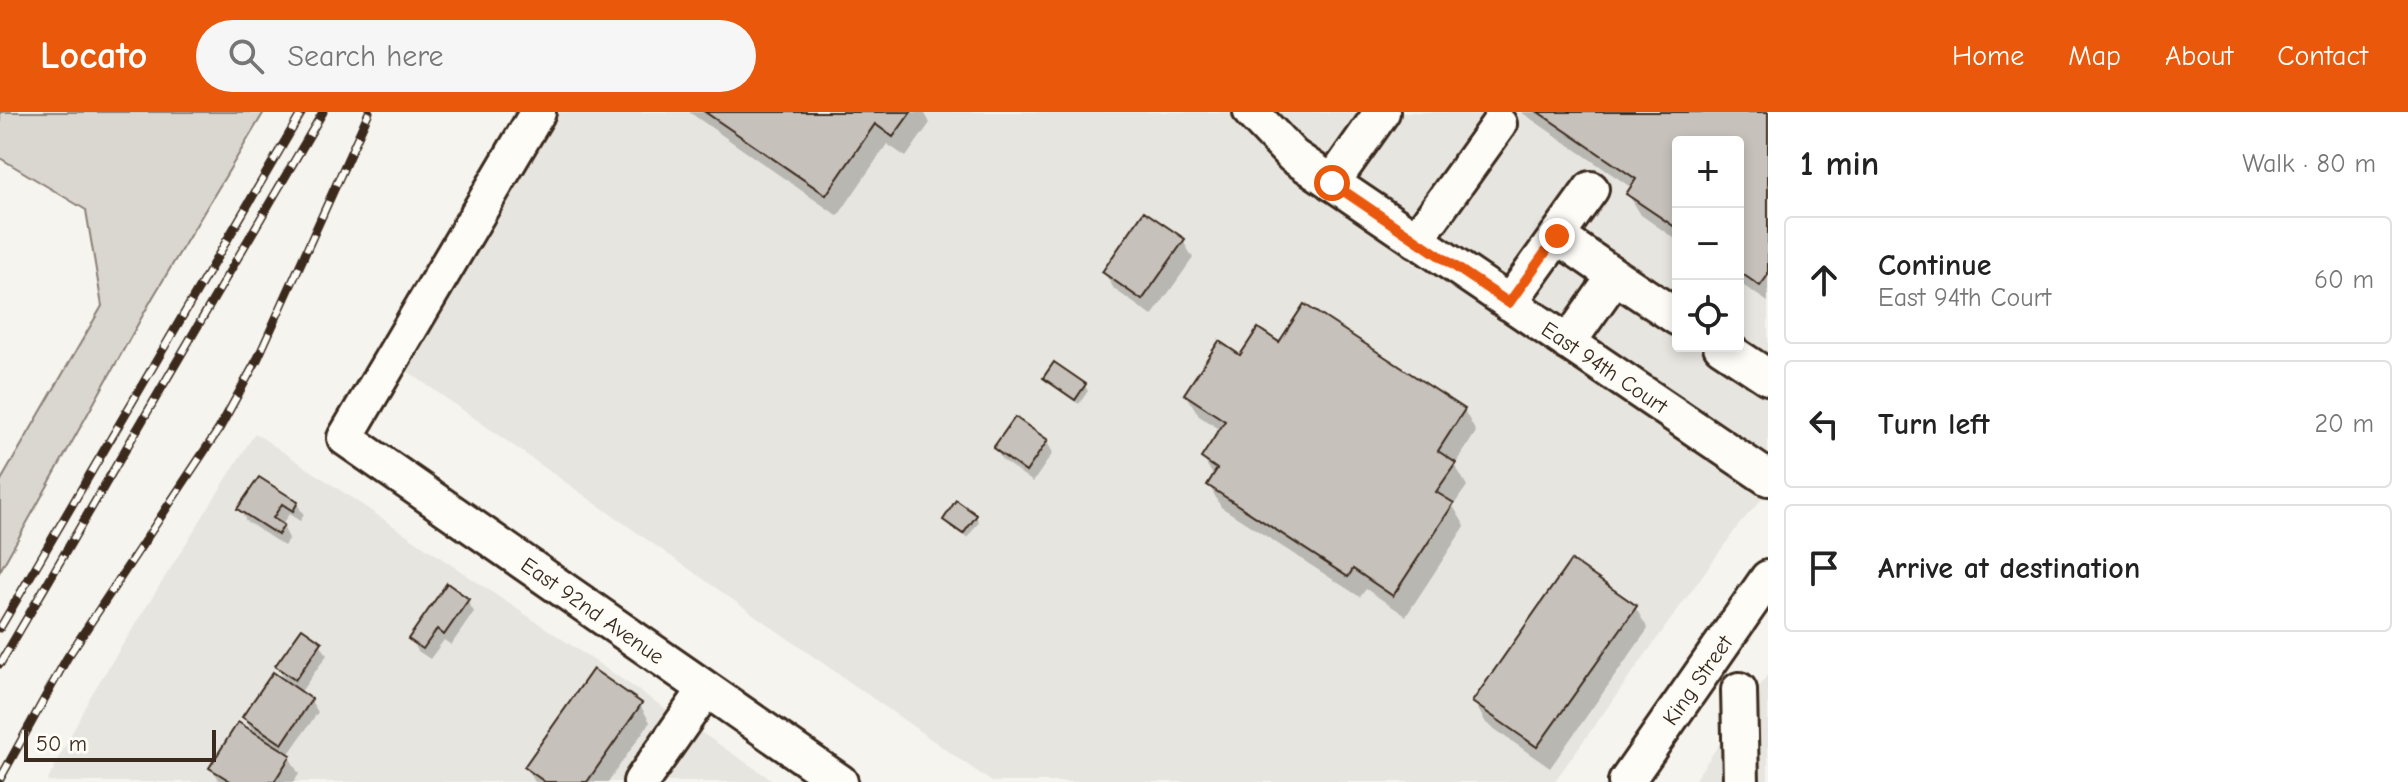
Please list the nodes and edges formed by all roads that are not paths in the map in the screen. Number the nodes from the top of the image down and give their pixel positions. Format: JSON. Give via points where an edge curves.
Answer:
{"nodes":[{"id":1,"x":538,"y":112,"type":"edge"},
{"id":2,"x":1251,"y":112,"type":"edge"},
{"id":3,"x":1382,"y":112,"type":"edge"},
{"id":4,"x":1499,"y":124,"type":"dead end"},
{"id":5,"x":1332,"y":183,"type":"junction"},
{"id":6,"x":1591,"y":189,"type":"dead end"},
{"id":7,"x":1557,"y":236,"type":"junction"},
{"id":8,"x":1416,"y":240,"type":"junction"},
{"id":9,"x":1615,"y":276,"type":"junction"},
{"id":10,"x":1509,"y":303,"type":"junction"},
{"id":11,"x":1672,"y":314,"type":"edge"},
{"id":12,"x":1568,"y":343,"type":"junction"},
{"id":13,"x":1730,"y":352,"type":"edge"},
{"id":14,"x":1768,"y":377,"type":"edge"},
{"id":15,"x":1768,"y":478,"type":"edge"},
{"id":16,"x":1768,"y":578,"type":"edge"},
{"id":17,"x":1706,"y":667,"type":"junction"},
{"id":18,"x":706,"y":689,"type":"junction"},
{"id":19,"x":1739,"y":690,"type":"junction"},
{"id":20,"x":1768,"y":710,"type":"edge"},
{"id":21,"x":641,"y":782,"type":"edge"},
{"id":22,"x":840,"y":782,"type":"edge"},
{"id":23,"x":1626,"y":782,"type":"edge"},
{"id":24,"x":1741,"y":782,"type":"edge"}],
"edges":[{"from":1,"to":18,"type":"street","name":"East 92nd Avenue","via":[[345,438]]},
{"from":2,"to":5,"type":"street","name":"East 94th Court","via":[[1293,156]]},
{"from":3,"to":5,"type":"street"},
{"from":4,"to":8,"type":"street"},
{"from":5,"to":8,"type":"street","name":"East 94th Court"},
{"from":6,"to":7,"type":"street"},
{"from":7,"to":9,"type":"street"},
{"from":7,"to":10,"type":"street"},
{"from":8,"to":10,"type":"street","name":"East 94th Court"},
{"from":9,"to":11,"type":"street"},
{"from":9,"to":12,"type":"street"},
{"from":10,"to":12,"type":"street","name":"East 94th Court"},
{"from":12,"to":15,"type":"street","name":"East 94th Court"},
{"from":13,"to":14,"type":"street"},
{"from":16,"to":17,"type":"street","name":"King Street"},
{"from":17,"to":19,"type":"street"},
{"from":17,"to":23,"type":"street","name":"King Street"},
{"from":18,"to":21,"type":"street"},
{"from":18,"to":22,"type":"street","name":"East 92nd Avenue"},
{"from":19,"to":20,"type":"street"},
{"from":19,"to":24,"type":"street"}]}
